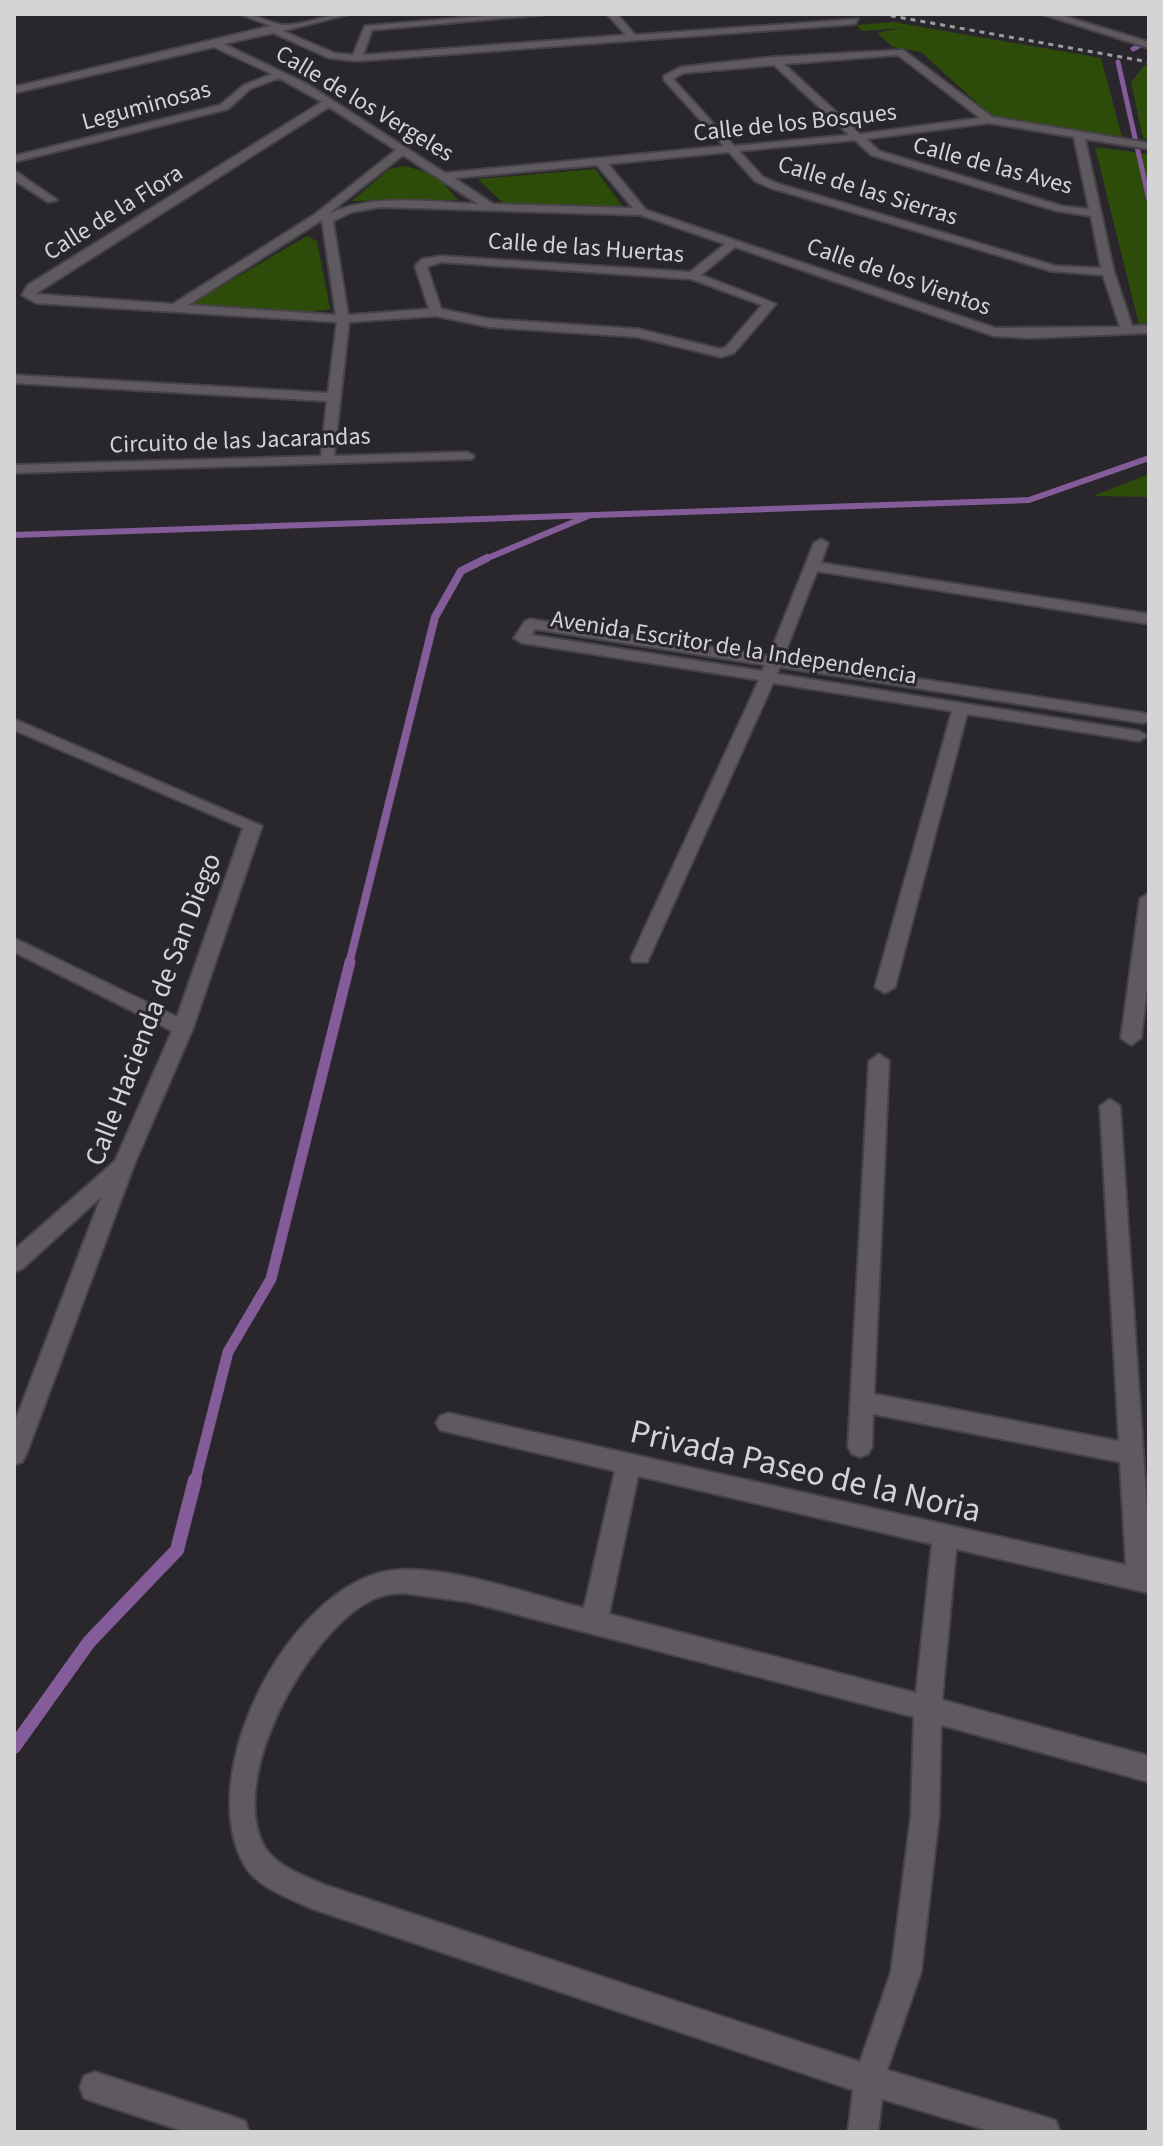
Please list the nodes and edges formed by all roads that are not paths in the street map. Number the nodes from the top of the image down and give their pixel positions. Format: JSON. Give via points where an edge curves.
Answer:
{"nodes":[{"id":1,"x":245,"y":14,"type":"edge"},
{"id":2,"x":344,"y":14,"type":"edge"},
{"id":3,"x":544,"y":14,"type":"edge"},
{"id":4,"x":612,"y":14,"type":"edge"},
{"id":5,"x":816,"y":14,"type":"edge"},
{"id":6,"x":1047,"y":14,"type":"edge"},
{"id":7,"x":276,"y":28,"type":"junction"},
{"id":8,"x":632,"y":37,"type":"junction"},
{"id":9,"x":214,"y":43,"type":"junction"},
{"id":10,"x":1149,"y":45,"type":"edge"},
{"id":11,"x":357,"y":58,"type":"junction"},
{"id":12,"x":774,"y":60,"type":"junction"},
{"id":13,"x":281,"y":74,"type":"junction"},
{"id":14,"x":14,"y":90,"type":"edge"},
{"id":15,"x":330,"y":102,"type":"junction"},
{"id":16,"x":989,"y":120,"type":"junction"},
{"id":17,"x":1079,"y":134,"type":"junction"},
{"id":18,"x":858,"y":137,"type":"junction"},
{"id":19,"x":1149,"y":146,"type":"edge"},
{"id":20,"x":732,"y":149,"type":"junction"},
{"id":21,"x":402,"y":150,"type":"junction"},
{"id":22,"x":14,"y":159,"type":"edge"},
{"id":23,"x":599,"y":160,"type":"junction"},
{"id":24,"x":14,"y":175,"type":"edge"},
{"id":25,"x":443,"y":176,"type":"junction"},
{"id":26,"x":52,"y":200,"type":"dead end"},
{"id":27,"x":489,"y":207,"type":"junction"},
{"id":28,"x":642,"y":212,"type":"junction"},
{"id":29,"x":1095,"y":213,"type":"junction"},
{"id":30,"x":322,"y":218,"type":"junction"},
{"id":31,"x":733,"y":243,"type":"junction"},
{"id":32,"x":1108,"y":272,"type":"junction"},
{"id":33,"x":693,"y":276,"type":"junction"},
{"id":34,"x":175,"y":308,"type":"junction"},
{"id":35,"x":436,"y":312,"type":"junction"},
{"id":36,"x":343,"y":319,"type":"junction"},
{"id":37,"x":1149,"y":329,"type":"edge"},
{"id":38,"x":1127,"y":330,"type":"junction"},
{"id":39,"x":14,"y":379,"type":"edge"},
{"id":40,"x":332,"y":397,"type":"junction"},
{"id":41,"x":467,"y":456,"type":"dead end"},
{"id":42,"x":327,"y":459,"type":"junction"},
{"id":43,"x":14,"y":469,"type":"edge"},
{"id":44,"x":821,"y":543,"type":"dead end"},
{"id":45,"x":813,"y":566,"type":"junction"},
{"id":46,"x":1149,"y":619,"type":"edge"},
{"id":47,"x":771,"y":669,"type":"junction"},
{"id":48,"x":961,"y":707,"type":"junction"},
{"id":49,"x":1146,"y":716,"type":"edge"},
{"id":50,"x":24,"y":728,"type":"edge"},
{"id":51,"x":1144,"y":740,"type":"edge"},
{"id":52,"x":14,"y":744,"type":"edge"},
{"id":53,"x":1149,"y":899,"type":"edge"},
{"id":54,"x":14,"y":944,"type":"edge"},
{"id":55,"x":640,"y":958,"type":"dead end"},
{"id":56,"x":885,"y":987,"type":"dead end"},
{"id":57,"x":183,"y":1028,"type":"junction"},
{"id":58,"x":1131,"y":1038,"type":"dead end"},
{"id":59,"x":879,"y":1061,"type":"dead end"},
{"id":60,"x":1110,"y":1106,"type":"dead end"},
{"id":61,"x":124,"y":1165,"type":"junction"},
{"id":62,"x":14,"y":1263,"type":"edge"},
{"id":63,"x":864,"y":1402,"type":"junction"},
{"id":64,"x":448,"y":1423,"type":"dead end"},
{"id":65,"x":860,"y":1447,"type":"dead end"},
{"id":66,"x":1131,"y":1454,"type":"junction"},
{"id":67,"x":14,"y":1455,"type":"edge"},
{"id":68,"x":629,"y":1464,"type":"junction"},
{"id":69,"x":945,"y":1537,"type":"junction"},
{"id":70,"x":1144,"y":1581,"type":"edge"},
{"id":71,"x":594,"y":1622,"type":"junction"},
{"id":72,"x":928,"y":1708,"type":"junction"},
{"id":73,"x":1149,"y":1769,"type":"edge"},
{"id":74,"x":869,"y":2080,"type":"junction"},
{"id":75,"x":95,"y":2087,"type":"dead end"},
{"id":76,"x":234,"y":2132,"type":"edge"},
{"id":77,"x":863,"y":2132,"type":"edge"},
{"id":78,"x":1045,"y":2132,"type":"edge"}],
"edges":[{"from":1,"to":7,"type":"street"},
{"from":2,"to":7,"type":"street"},
{"from":3,"to":11,"type":"street","via":[[368,28]]},
{"from":4,"to":8,"type":"street"},
{"from":5,"to":8,"type":"street","via":[[855,21]]},
{"from":6,"to":10,"type":"street"},
{"from":7,"to":9,"type":"street"},
{"from":7,"to":11,"type":"street","via":[[332,56]]},
{"from":8,"to":11,"type":"street"},
{"from":9,"to":13,"type":"street","name":"Calle de los Vergeles"},
{"from":9,"to":14,"type":"street"},
{"from":12,"to":16,"type":"street","name":"Calle de las Sierras","via":[[900,52]]},
{"from":12,"to":18,"type":"street","name":"Calle de las Aves"},
{"from":12,"to":20,"type":"street","name":"Calle de las Sierras","via":[[681,70],[667,78]]},
{"from":13,"to":15,"type":"street","name":"Calle de los Vergeles"},
{"from":13,"to":22,"type":"street","name":"Leguminosas","via":[[247,87],[224,107]]},
{"from":15,"to":21,"type":"street","name":"Calle de los Vergeles"},
{"from":15,"to":34,"type":"street","name":"Calle de la Flora","via":[[28,295]]},
{"from":16,"to":17,"type":"street","name":"Calle de los Bosques"},
{"from":16,"to":18,"type":"street","name":"Calle de los Bosques"},
{"from":17,"to":19,"type":"street","name":"Calle de los Bosques"},
{"from":17,"to":29,"type":"street"},
{"from":18,"to":20,"type":"street","name":"Calle de los Bosques"},
{"from":18,"to":29,"type":"street","name":"Calle de las Aves","via":[[892,161],[1061,209]]},
{"from":20,"to":23,"type":"street","name":"Calle de los Bosques"},
{"from":20,"to":32,"type":"street","name":"Calle de las Sierras","via":[[759,179],[775,186],[1055,269]]},
{"from":21,"to":25,"type":"street","name":"Calle de los Vergeles"},
{"from":21,"to":30,"type":"street"},
{"from":23,"to":25,"type":"street","name":"Calle de los Bosques"},
{"from":23,"to":28,"type":"street"},
{"from":24,"to":26,"type":"street"},
{"from":25,"to":27,"type":"street","name":"Calle de los Vergeles"},
{"from":27,"to":28,"type":"street","name":"Calle de los Vientos"},
{"from":27,"to":30,"type":"street","name":"Calle de los Vientos","via":[[381,204]]},
{"from":28,"to":31,"type":"street","name":"Calle de los Vientos"},
{"from":29,"to":32,"type":"street"},
{"from":30,"to":34,"type":"street"},
{"from":30,"to":36,"type":"street"},
{"from":31,"to":33,"type":"street"},
{"from":31,"to":38,"type":"street","name":"Calle de los Vientos","via":[[994,332]]},
{"from":32,"to":38,"type":"street"},
{"from":33,"to":35,"type":"street","name":"Calle de las Huertas","via":[[426,261],[421,266]]},
{"from":33,"to":35,"type":"street","name":"Calle de las Huertas","via":[[770,304],[730,350],[708,352],[638,333],[489,323]]},
{"from":34,"to":36,"type":"street","name":"Calle de la Flora"},
{"from":35,"to":36,"type":"street","name":"Calle de las Huertas"},
{"from":36,"to":40,"type":"street"},
{"from":37,"to":38,"type":"street","name":"Calle de los Vientos"},
{"from":39,"to":40,"type":"street","name":"Circuito de las Jacarandas"},
{"from":40,"to":42,"type":"street"},
{"from":41,"to":42,"type":"street","name":"Circuito de las Jacarandas"},
{"from":42,"to":43,"type":"street","name":"Circuito de las Jacarandas"},
{"from":44,"to":45,"type":"street"},
{"from":45,"to":46,"type":"street"},
{"from":45,"to":47,"type":"street"},
{"from":47,"to":47,"type":"street","name":"Avenida Escritor de la Independencia","via":[[530,624],[522,638]]},
{"from":47,"to":48,"type":"street","name":"Avenida Escritor de la Independencia"},
{"from":47,"to":49,"type":"street","name":"Avenida Escritor de la Independencia"},
{"from":47,"to":55,"type":"street"},
{"from":48,"to":51,"type":"street","name":"Avenida Escritor de la Independencia"},
{"from":48,"to":56,"type":"street"},
{"from":49,"to":51,"type":"street","via":[[1137,726]]},
{"from":50,"to":52,"type":"street"},
{"from":50,"to":57,"type":"street","name":"Calle Hacienda de San Diego","via":[[253,826]]},
{"from":53,"to":58,"type":"street"},
{"from":54,"to":57,"type":"street"},
{"from":57,"to":61,"type":"street","name":"Calle Hacienda de San Diego"},
{"from":59,"to":63,"type":"street"},
{"from":60,"to":66,"type":"street"},
{"from":61,"to":62,"type":"street"},
{"from":61,"to":67,"type":"street","name":"Calle Hacienda de San Diego"},
{"from":63,"to":65,"type":"street"},
{"from":63,"to":66,"type":"street"},
{"from":64,"to":68,"type":"street","name":"Privada Paseo de la Noria"},
{"from":66,"to":70,"type":"street"},
{"from":68,"to":69,"type":"street","name":"Privada Paseo de la Noria"},
{"from":68,"to":71,"type":"street"},
{"from":69,"to":70,"type":"street","name":"Privada Paseo de la Noria"},
{"from":69,"to":72,"type":"street"},
{"from":71,"to":72,"type":"street"},
{"from":71,"to":74,"type":"street","via":[[424,1582],[387,1583],[355,1596],[323,1621],[276,1684],[248,1751],[242,1799],[247,1836],[262,1866],[320,1898]]},
{"from":72,"to":73,"type":"street"},
{"from":72,"to":74,"type":"street","via":[[925,1816],[906,1972]]},
{"from":74,"to":77,"type":"street"},
{"from":74,"to":78,"type":"street"},
{"from":75,"to":76,"type":"street"}]}
